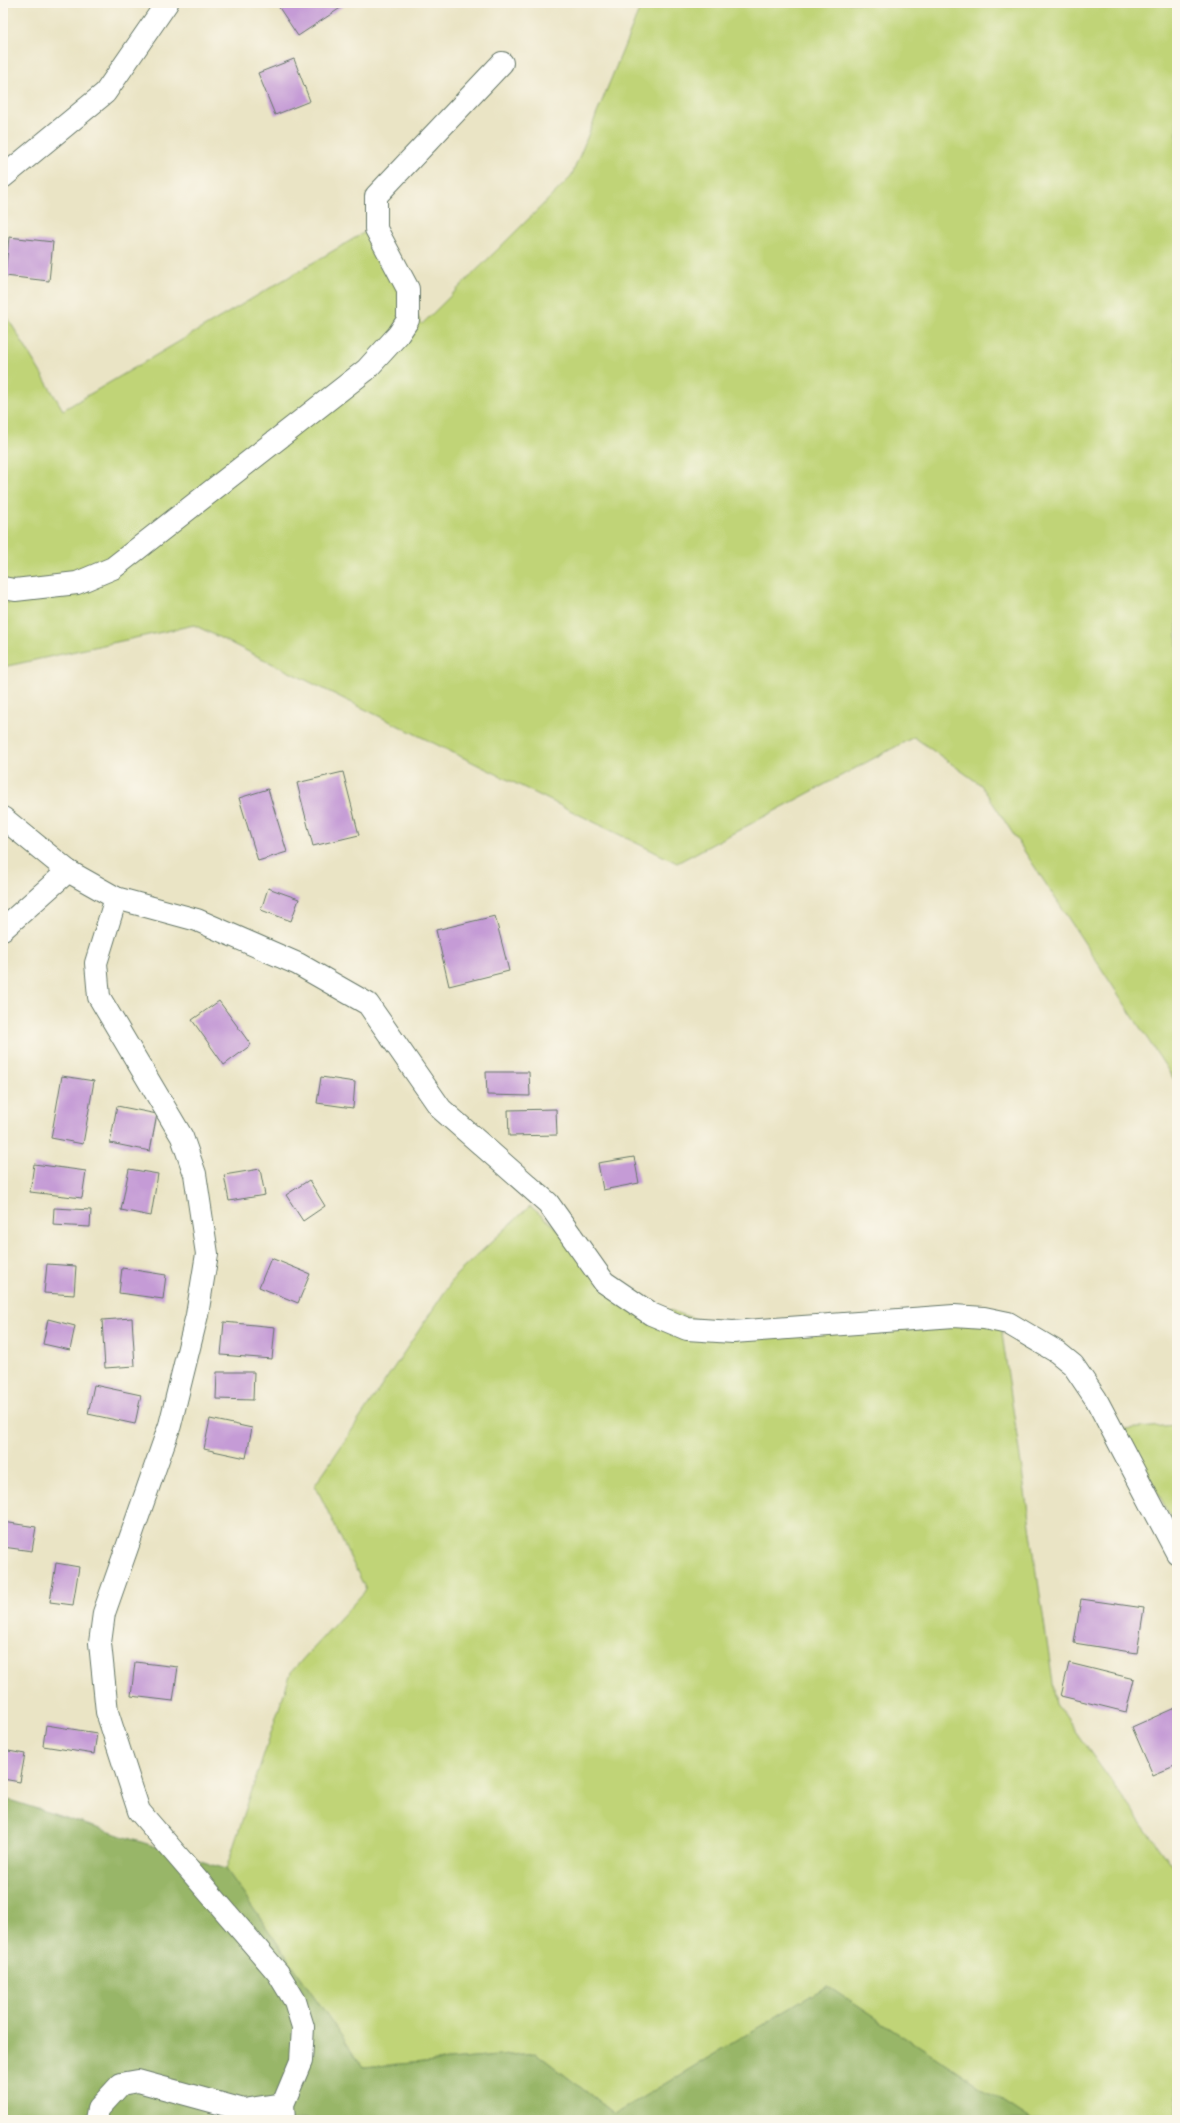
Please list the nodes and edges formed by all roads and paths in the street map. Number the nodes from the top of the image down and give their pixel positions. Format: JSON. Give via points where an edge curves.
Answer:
{"nodes":[{"id":1,"x":167,"y":3,"type":"edge"},
{"id":2,"x":502,"y":62,"type":"dead end"},
{"id":3,"x":3,"y":177,"type":"edge"},
{"id":4,"x":3,"y":588,"type":"edge"},
{"id":5,"x":3,"y":818,"type":"edge"},
{"id":6,"x":68,"y":871,"type":"junction"},
{"id":7,"x":116,"y":898,"type":"junction"},
{"id":8,"x":3,"y":929,"type":"edge"},
{"id":9,"x":1177,"y":1553,"type":"edge"},
{"id":10,"x":284,"y":2112,"type":"edge"},
{"id":11,"x":96,"y":2120,"type":"edge"}],
"edges":[{"from":1,"to":3,"type":"street","via":[[105,93]]},
{"from":2,"to":4,"type":"street","via":[[376,196],[376,229],[408,289],[408,320],[366,370],[113,568],[78,583],[15,590]]},
{"from":5,"to":6,"type":"street"},
{"from":6,"to":7,"type":"street"},
{"from":6,"to":8,"type":"street"},
{"from":7,"to":9,"type":"street","via":[[197,920],[298,964],[368,1004],[441,1109],[548,1203],[604,1282],[651,1314],[687,1329],[733,1332],[954,1316],[984,1318],[1008,1323],[1057,1352],[1073,1365],[1096,1399]]},
{"from":7,"to":10,"type":"street","via":[[96,963],[99,997],[182,1137],[195,1174],[207,1254],[197,1315],[170,1425],[104,1613],[100,1643],[107,1712],[139,1811],[278,1972],[295,2001],[303,2027],[301,2062]]},
{"from":10,"to":11,"type":"street","via":[[244,2110],[138,2081],[121,2084],[98,2108]]}]}
